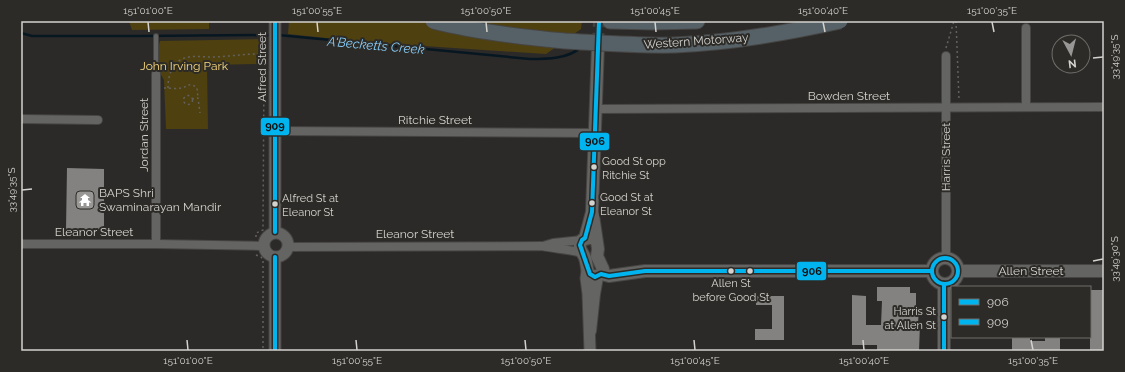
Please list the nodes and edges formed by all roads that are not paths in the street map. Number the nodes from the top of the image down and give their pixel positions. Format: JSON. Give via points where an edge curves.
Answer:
{"nodes":[{"id":1,"x":275,"y":21,"type":"edge"},
{"id":2,"x":433,"y":21,"type":"edge"},
{"id":3,"x":610,"y":21,"type":"edge"},
{"id":4,"x":696,"y":21,"type":"edge"},
{"id":5,"x":840,"y":21,"type":"edge"},
{"id":6,"x":1026,"y":28,"type":"dead end"},
{"id":7,"x":156,"y":36,"type":"dead end"},
{"id":8,"x":598,"y":45,"type":"tunnel mouth"},
{"id":9,"x":946,"y":56,"type":"road end"},
{"id":10,"x":156,"y":74,"type":"joint"},
{"id":11,"x":1026,"y":107,"type":"junction"},
{"id":12,"x":1104,"y":107,"type":"edge"},
{"id":13,"x":946,"y":108,"type":"junction"},
{"id":14,"x":595,"y":109,"type":"junction"},
{"id":15,"x":21,"y":119,"type":"edge"},
{"id":16,"x":98,"y":120,"type":"dead end"},
{"id":17,"x":275,"y":131,"type":"junction"},
{"id":18,"x":594,"y":133,"type":"junction"},
{"id":19,"x":275,"y":232,"type":"junction"},
{"id":20,"x":588,"y":240,"type":"junction"},
{"id":21,"x":21,"y":244,"type":"edge"},
{"id":22,"x":156,"y":244,"type":"junction"},
{"id":23,"x":263,"y":246,"type":"junction"},
{"id":24,"x":542,"y":246,"type":"junction"},
{"id":25,"x":288,"y":247,"type":"junction"},
{"id":26,"x":581,"y":253,"type":"junction"},
{"id":27,"x":275,"y":257,"type":"junction"},
{"id":28,"x":946,"y":258,"type":"junction"},
{"id":29,"x":596,"y":271,"type":"junction"},
{"id":30,"x":932,"y":271,"type":"junction"},
{"id":31,"x":958,"y":271,"type":"junction"},
{"id":32,"x":1104,"y":271,"type":"edge"},
{"id":33,"x":944,"y":284,"type":"junction"},
{"id":34,"x":590,"y":331,"type":"joint"},
{"id":35,"x":275,"y":351,"type":"edge"},
{"id":36,"x":590,"y":351,"type":"edge"},
{"id":37,"x":944,"y":351,"type":"edge"}],
"edges":[{"from":1,"to":17,"type":"street","name":"Alfred Street","via":[[272,49]]},
{"from":2,"to":5,"type":"highway","name":"Western Motorway","bridge":true,"via":[[516,36],[661,45],[774,34]]},
{"from":3,"to":4,"type":"highway","name":"Western Motorway"},
{"from":6,"to":11,"type":"street"},
{"from":7,"to":10,"type":"lane"},
{"from":8,"to":14,"type":"main road"},
{"from":9,"to":13,"type":"street","name":"Harris Street"},
{"from":10,"to":22,"type":"street","name":"Jordan Street"},
{"from":11,"to":12,"type":"street","name":"Bowden Street"},
{"from":11,"to":13,"type":"street","name":"Bowden Street"},
{"from":13,"to":14,"type":"street","name":"Bowden Street"},
{"from":13,"to":28,"type":"street","name":"Harris Street"},
{"from":14,"to":18,"type":"main road"},
{"from":15,"to":16,"type":"street"},
{"from":17,"to":18,"type":"street","name":"Ritchie Street"},
{"from":17,"to":19,"type":"street","name":"Alfred Street"},
{"from":18,"to":20,"type":"main road","via":[[592,212],[595,223]]},
{"from":19,"to":23,"type":"street","via":[[265,238]]},
{"from":19,"to":25,"type":"street","via":[[285,237]]},
{"from":20,"to":24,"type":"street","name":"Eleanor Street"},
{"from":20,"to":26,"type":"main road","via":[[579,246]]},
{"from":20,"to":29,"type":"main road","via":[[597,256]]},
{"from":21,"to":22,"type":"street","name":"Eleanor Street"},
{"from":22,"to":23,"type":"street","name":"Eleanor Street"},
{"from":23,"to":27,"type":"street","via":[[268,255]]},
{"from":24,"to":25,"type":"street","name":"Eleanor Street"},
{"from":24,"to":26,"type":"street","name":"Eleanor Street"},
{"from":25,"to":27,"type":"street","via":[[284,253]]},
{"from":26,"to":29,"type":"main road"},
{"from":27,"to":35,"type":"street"},
{"from":28,"to":30,"type":"main road","via":[[938,260]]},
{"from":28,"to":31,"type":"main road","via":[[957,264]]},
{"from":29,"to":30,"type":"main road","via":[[618,268],[645,271]]},
{"from":29,"to":34,"type":"main road"},
{"from":30,"to":33,"type":"main road","via":[[934,278]]},
{"from":31,"to":32,"type":"main road","name":"Allen Street"},
{"from":31,"to":33,"type":"main road","via":[[952,283]]},
{"from":33,"to":37,"type":"main road"},
{"from":34,"to":36,"type":"street"}]}
